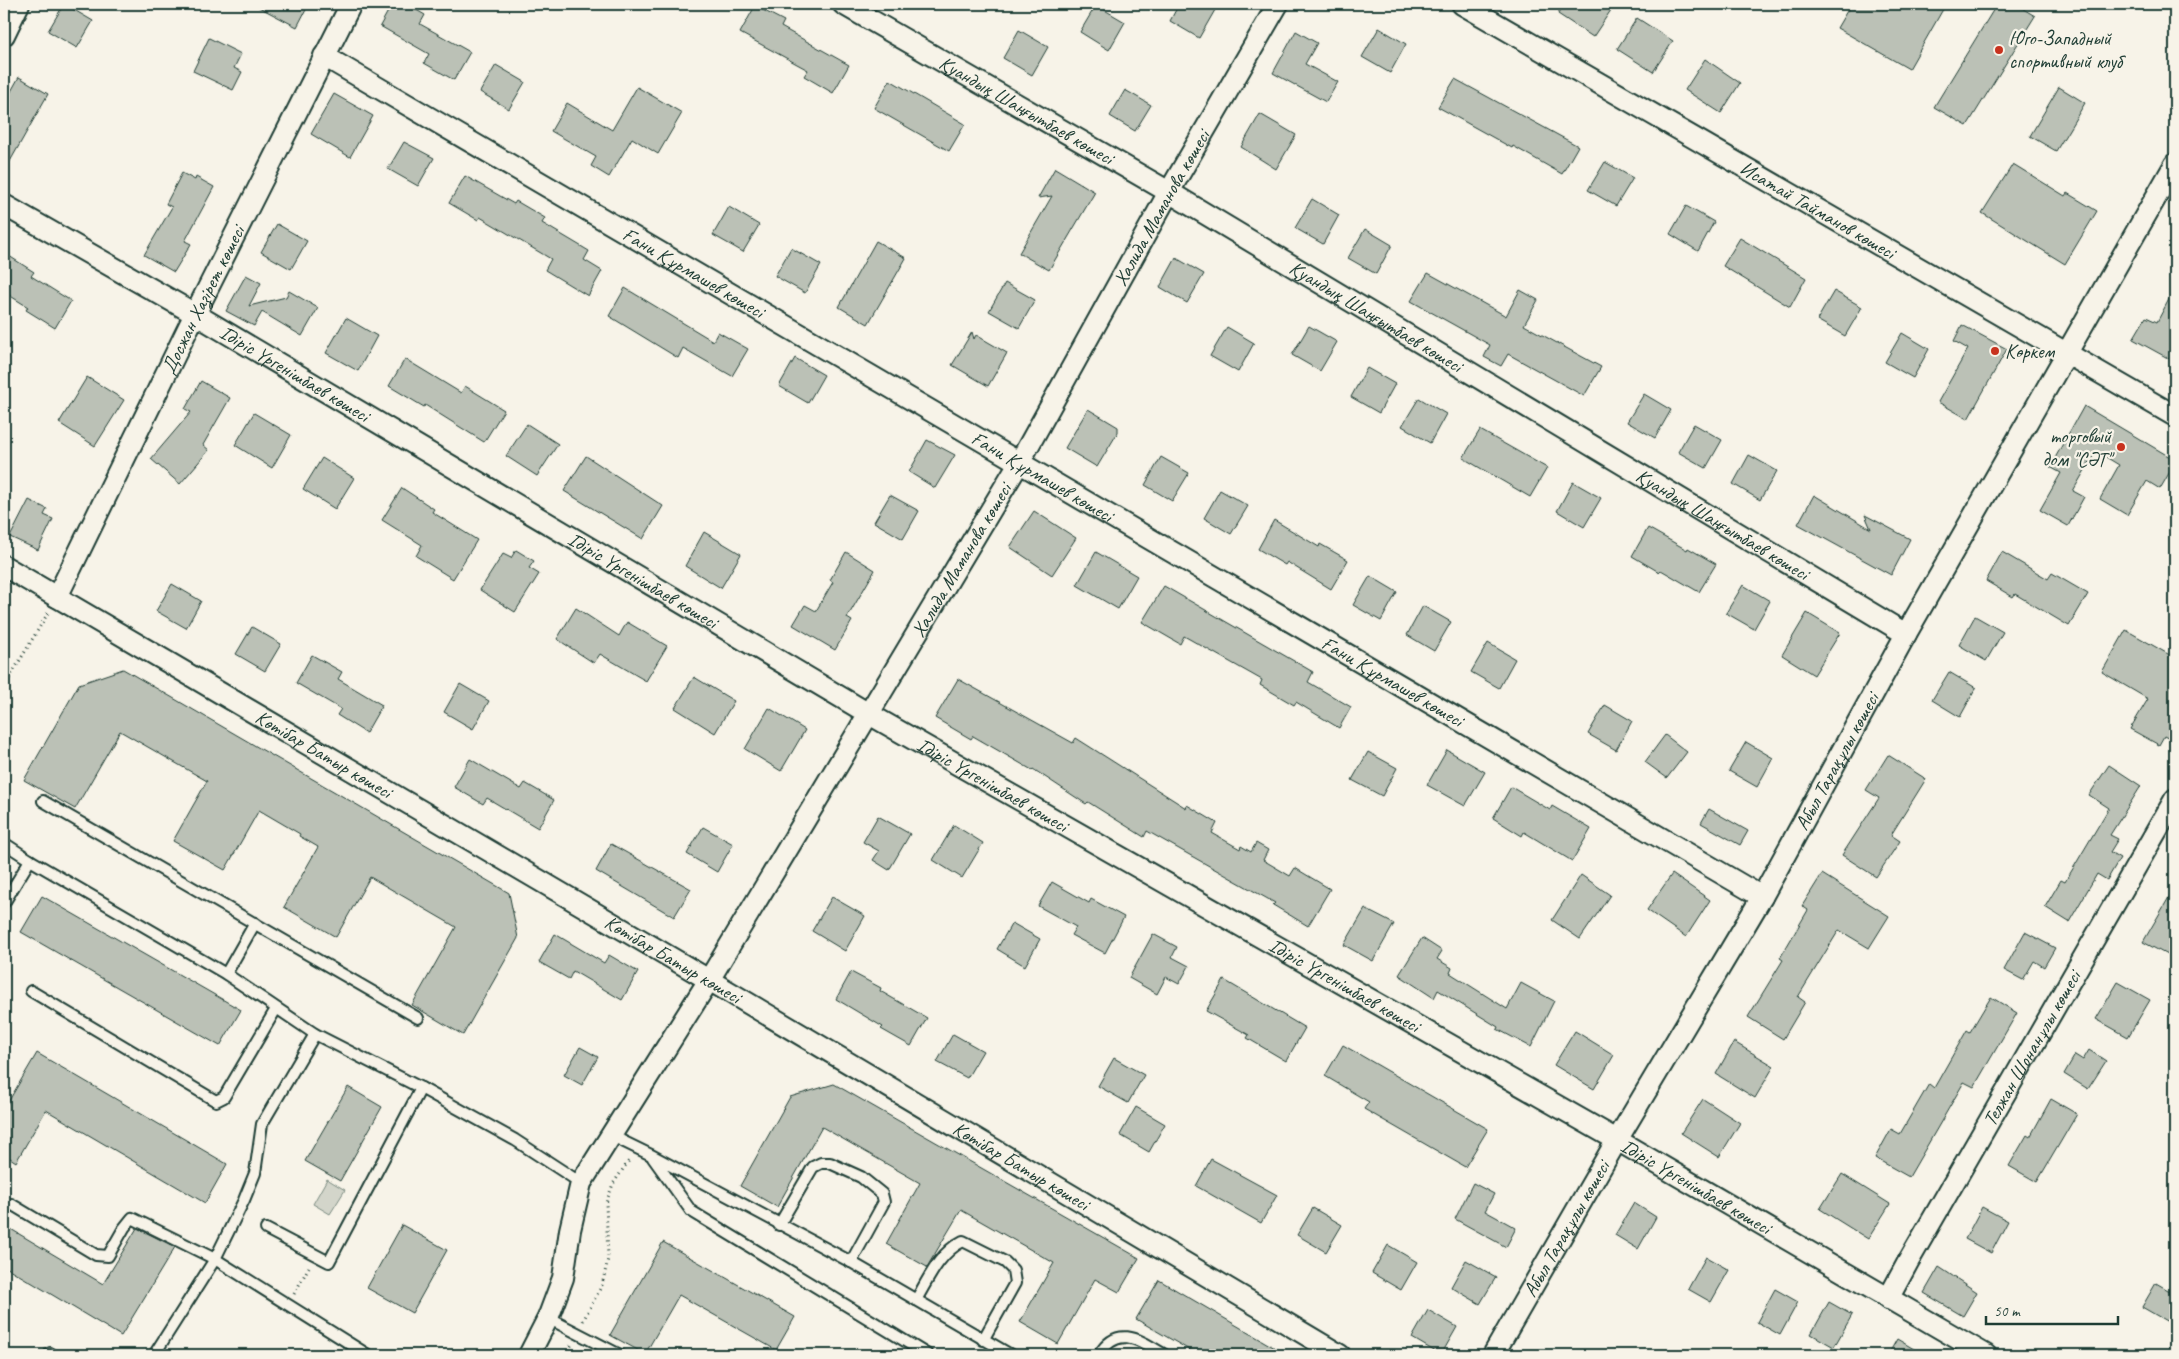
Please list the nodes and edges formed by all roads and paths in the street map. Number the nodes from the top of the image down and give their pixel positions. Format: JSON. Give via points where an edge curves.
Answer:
{"nodes":[{"id":1,"x":19,"y":4,"type":"edge"},
{"id":2,"x":351,"y":4,"type":"edge"},
{"id":3,"x":843,"y":4,"type":"edge"},
{"id":4,"x":1278,"y":4,"type":"edge"},
{"id":5,"x":1462,"y":4,"type":"edge"},
{"id":6,"x":4,"y":35,"type":"edge"},
{"id":7,"x":324,"y":56,"type":"junction"},
{"id":8,"x":2175,"y":164,"type":"edge"},
{"id":9,"x":1169,"y":192,"type":"junction"},
{"id":10,"x":4,"y":205,"type":"edge"},
{"id":11,"x":195,"y":314,"type":"junction"},
{"id":12,"x":2066,"y":354,"type":"junction"},
{"id":13,"x":2175,"y":416,"type":"edge"},
{"id":14,"x":1019,"y":463,"type":"junction"},
{"id":15,"x":4,"y":566,"type":"edge"},
{"id":16,"x":57,"y":597,"type":"junction"},
{"id":17,"x":1906,"y":634,"type":"junction"},
{"id":18,"x":4,"y":687,"type":"edge"},
{"id":19,"x":869,"y":714,"type":"junction"},
{"id":20,"x":2175,"y":799,"type":"edge"},
{"id":21,"x":43,"y":801,"type":"dead end"},
{"id":22,"x":4,"y":843,"type":"edge"},
{"id":23,"x":30,"y":860,"type":"junction"},
{"id":24,"x":1762,"y":897,"type":"junction"},
{"id":25,"x":4,"y":903,"type":"edge"},
{"id":26,"x":255,"y":923,"type":"junction"},
{"id":27,"x":226,"y":974,"type":"junction"},
{"id":28,"x":709,"y":980,"type":"junction"},
{"id":29,"x":31,"y":991,"type":"dead end"},
{"id":30,"x":276,"y":1009,"type":"junction"},
{"id":31,"x":418,"y":1018,"type":"dead end"},
{"id":32,"x":314,"y":1034,"type":"junction"},
{"id":33,"x":421,"y":1088,"type":"junction"},
{"id":34,"x":610,"y":1135,"type":"junction"},
{"id":35,"x":1617,"y":1140,"type":"junction"},
{"id":36,"x":637,"y":1148,"type":"junction"},
{"id":37,"x":651,"y":1155,"type":"junction"},
{"id":38,"x":580,"y":1183,"type":"junction"},
{"id":39,"x":11,"y":1204,"type":"dead end"},
{"id":40,"x":779,"y":1225,"type":"junction"},
{"id":41,"x":266,"y":1229,"type":"dead end"},
{"id":42,"x":316,"y":1256,"type":"junction"},
{"id":43,"x":215,"y":1259,"type":"junction"},
{"id":44,"x":852,"y":1262,"type":"junction"},
{"id":45,"x":1888,"y":1299,"type":"junction"},
{"id":46,"x":916,"y":1300,"type":"junction"},
{"id":47,"x":288,"y":1305,"type":"junction"},
{"id":48,"x":548,"y":1318,"type":"junction"},
{"id":49,"x":577,"y":1333,"type":"junction"},
{"id":50,"x":983,"y":1340,"type":"junction"},
{"id":51,"x":154,"y":1355,"type":"edge"},
{"id":52,"x":368,"y":1355,"type":"edge"},
{"id":53,"x":529,"y":1355,"type":"edge"},
{"id":54,"x":566,"y":1355,"type":"edge"},
{"id":55,"x":620,"y":1355,"type":"edge"},
{"id":56,"x":928,"y":1355,"type":"edge"},
{"id":57,"x":1011,"y":1355,"type":"edge"},
{"id":58,"x":1099,"y":1355,"type":"edge"},
{"id":59,"x":1164,"y":1355,"type":"edge"},
{"id":60,"x":1340,"y":1355,"type":"edge"},
{"id":61,"x":1494,"y":1355,"type":"edge"},
{"id":62,"x":1986,"y":1355,"type":"edge"}],
"edges":[{"from":1,"to":6,"type":"street"},
{"from":2,"to":7,"type":"street","name":"Досжан Хазірет көшесі"},
{"from":3,"to":9,"type":"street","name":"Қуандық Шаңғытбаев көшесі"},
{"from":4,"to":9,"type":"street","name":"Халида Маманова көшесі"},
{"from":5,"to":12,"type":"street","name":"Исатай Тайманов көшесі"},
{"from":7,"to":11,"type":"street","name":"Досжан Хазірет көшесі"},
{"from":7,"to":14,"type":"street","name":"Ғани Құрмашев көшесі"},
{"from":8,"to":12,"type":"street","name":"Абыл Тарақұлы көшесі"},
{"from":9,"to":14,"type":"street","name":"Халида Маманова көшесі"},
{"from":9,"to":17,"type":"street","name":"Қуандық Шаңғытбаев көшесі"},
{"from":10,"to":11,"type":"street","name":"Ідіріс Үргенішбаев көшесі"},
{"from":11,"to":16,"type":"street","name":"Досжан Хазірет көшесі"},
{"from":11,"to":19,"type":"street","name":"Ідіріс Үргенішбаев көшесі"},
{"from":12,"to":13,"type":"street","name":"Исатай Тайманов көшесі"},
{"from":12,"to":17,"type":"street","name":"Абыл Тарақұлы көшесі"},
{"from":14,"to":19,"type":"street","name":"Халида Маманова көшесі"},
{"from":14,"to":24,"type":"street","name":"Ғани Құрмашев көшесі"},
{"from":15,"to":16,"type":"street","name":"Көтібар Батыр көшесі"},
{"from":16,"to":18,"type":"path"},
{"from":16,"to":28,"type":"street","name":"Көтібар Батыр көшесі"},
{"from":17,"to":24,"type":"street","name":"Абыл Тарақұлы көшесі"},
{"from":19,"to":28,"type":"street","name":"Халида Маманова көшесі"},
{"from":19,"to":35,"type":"street","name":"Ідіріс Үргенішбаев көшесі"},
{"from":20,"to":45,"type":"street","name":"Телжан Шонанұлы көшесі"},
{"from":21,"to":26,"type":"lane"},
{"from":22,"to":23,"type":"lane"},
{"from":23,"to":25,"type":"lane"},
{"from":23,"to":27,"type":"lane"},
{"from":24,"to":35,"type":"street","name":"Абыл Тарақұлы көшесі"},
{"from":26,"to":27,"type":"lane"},
{"from":26,"to":31,"type":"lane"},
{"from":27,"to":30,"type":"lane"},
{"from":28,"to":34,"type":"street","name":"Халида Маманова көшесі"},
{"from":28,"to":60,"type":"street","name":"Көтібар Батыр көшесі"},
{"from":29,"to":30,"type":"lane","via":[[216,1101],[224,1097]]},
{"from":30,"to":32,"type":"lane"},
{"from":32,"to":33,"type":"lane"},
{"from":32,"to":43,"type":"lane","via":[[262,1124],[255,1173]]},
{"from":33,"to":38,"type":"lane","via":[[515,1140]]},
{"from":33,"to":42,"type":"lane","via":[[329,1262]]},
{"from":34,"to":36,"type":"lane"},
{"from":34,"to":38,"type":"street","name":"Халида Маманова көшесі"},
{"from":35,"to":45,"type":"street","name":"Ідіріс Үргенішбаев көшесі"},
{"from":35,"to":61,"type":"street","name":"Абыл Тарақұлы көшесі"},
{"from":36,"to":37,"type":"lane"},
{"from":36,"to":49,"type":"path","via":[[612,1184],[606,1203],[608,1259],[602,1285]]},
{"from":37,"to":40,"type":"lane"},
{"from":37,"to":56,"type":"lane","via":[[691,1211]]},
{"from":38,"to":48,"type":"street","name":"Халида Маманова көшесі","via":[[563,1278]]},
{"from":39,"to":43,"type":"lane","via":[[96,1255],[108,1256],[132,1218]]},
{"from":40,"to":44,"type":"lane"},
{"from":40,"to":44,"type":"lane","via":[[813,1166],[830,1164],[861,1177],[882,1194],[884,1202]]},
{"from":41,"to":42,"type":"lane"},
{"from":42,"to":47,"type":"path"},
{"from":43,"to":47,"type":"lane"},
{"from":43,"to":51,"type":"lane"},
{"from":44,"to":46,"type":"lane"},
{"from":45,"to":62,"type":"street","name":"Ідіріс Үргенішбаев көшесі"},
{"from":46,"to":50,"type":"lane"},
{"from":46,"to":50,"type":"lane","via":[[943,1255],[963,1241],[1005,1262],[1013,1270],[1015,1283]]},
{"from":47,"to":52,"type":"lane"},
{"from":48,"to":49,"type":"lane"},
{"from":48,"to":53,"type":"street","name":"Халида Маманова көшесі"},
{"from":49,"to":54,"type":"path"},
{"from":49,"to":55,"type":"lane"},
{"from":50,"to":57,"type":"lane"},
{"from":58,"to":59,"type":"lane","via":[[1114,1340],[1124,1336],[1138,1339]]}]}
